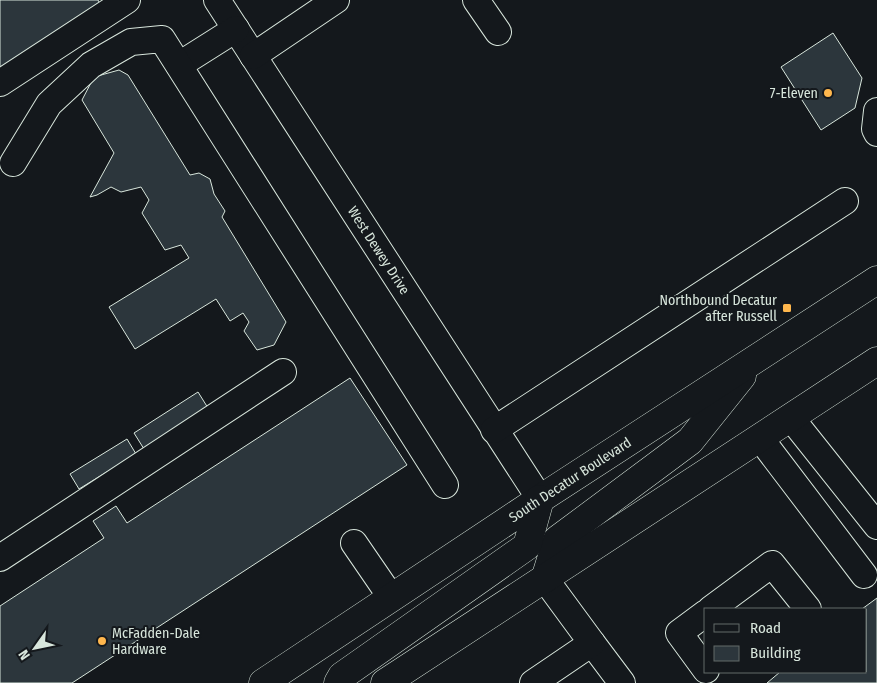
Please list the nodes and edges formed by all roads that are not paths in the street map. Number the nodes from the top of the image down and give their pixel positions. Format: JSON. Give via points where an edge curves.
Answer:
{"nodes":[{"id":1,"x":127,"y":0,"type":"edge"},
{"id":2,"x":217,"y":0,"type":"edge"},
{"id":3,"x":336,"y":0,"type":"edge"},
{"id":4,"x":476,"y":0,"type":"edge"},
{"id":5,"x":236,"y":29,"type":"junction"},
{"id":6,"x":498,"y":32,"type":"dead end"},
{"id":7,"x":253,"y":56,"type":"junction"},
{"id":8,"x":179,"y":65,"type":"junction"},
{"id":9,"x":0,"y":83,"type":"edge"},
{"id":10,"x":877,"y":112,"type":"edge"},
{"id":11,"x":877,"y":133,"type":"edge"},
{"id":12,"x":13,"y":163,"type":"dead end"},
{"id":13,"x":845,"y":201,"type":"dead end"},
{"id":14,"x":877,"y":280,"type":"edge"},
{"id":15,"x":757,"y":358,"type":"junction"},
{"id":16,"x":877,"y":361,"type":"edge"},
{"id":17,"x":282,"y":372,"type":"dead end"},
{"id":18,"x":791,"y":418,"type":"junction"},
{"id":19,"x":494,"y":430,"type":"junction"},
{"id":20,"x":760,"y":438,"type":"junction"},
{"id":21,"x":444,"y":485,"type":"dead end"},
{"id":22,"x":540,"y":499,"type":"junction"},
{"id":23,"x":877,"y":526,"type":"edge"},
{"id":24,"x":354,"y":542,"type":"dead end"},
{"id":25,"x":0,"y":558,"type":"edge"},
{"id":26,"x":864,"y":575,"type":"dead end"},
{"id":27,"x":544,"y":580,"type":"junction"},
{"id":28,"x":390,"y":597,"type":"junction"},
{"id":29,"x":712,"y":608,"type":"edge"},
{"id":30,"x":807,"y":608,"type":"edge"},
{"id":31,"x":704,"y":614,"type":"edge"},
{"id":32,"x":592,"y":644,"type":"junction"},
{"id":33,"x":704,"y":667,"type":"edge"},
{"id":34,"x":710,"y":673,"type":"edge"},
{"id":35,"x":263,"y":683,"type":"edge"},
{"id":36,"x":338,"y":683,"type":"edge"},
{"id":37,"x":385,"y":683,"type":"edge"},
{"id":38,"x":533,"y":683,"type":"edge"},
{"id":39,"x":622,"y":683,"type":"edge"},
{"id":40,"x":723,"y":683,"type":"edge"}],
"edges":[{"from":1,"to":9,"type":"street"},
{"from":2,"to":5,"type":"street","name":"West Dewey Drive"},
{"from":3,"to":7,"type":"street"},
{"from":4,"to":6,"type":"street"},
{"from":5,"to":7,"type":"street","name":"West Dewey Drive"},
{"from":5,"to":8,"type":"street"},
{"from":7,"to":19,"type":"street","name":"West Dewey Drive"},
{"from":8,"to":12,"type":"street","via":[[162,40],[131,42],[91,65],[49,104]]},
{"from":8,"to":21,"type":"street"},
{"from":10,"to":11,"type":"street"},
{"from":13,"to":19,"type":"street"},
{"from":14,"to":15,"type":"main road","name":"South Decatur Boulevard"},
{"from":15,"to":22,"type":"main road","name":"South Decatur Boulevard"},
{"from":15,"to":27,"type":"main road","via":[[690,441],[557,540]]},
{"from":16,"to":18,"type":"main road"},
{"from":17,"to":25,"type":"street"},
{"from":18,"to":20,"type":"main road"},
{"from":18,"to":23,"type":"street"},
{"from":19,"to":22,"type":"street","name":"West Dewey Drive"},
{"from":20,"to":26,"type":"street"},
{"from":20,"to":27,"type":"main road"},
{"from":22,"to":28,"type":"main road","name":"South Decatur Boulevard"},
{"from":22,"to":36,"type":"main road","via":[[527,546],[342,676]]},
{"from":24,"to":28,"type":"street"},
{"from":27,"to":32,"type":"street"},
{"from":27,"to":37,"type":"main road"},
{"from":28,"to":35,"type":"main road","name":"South Decatur Boulevard"},
{"from":29,"to":30,"type":"street","via":[[772,564]]},
{"from":31,"to":33,"type":"street","via":[[679,633]]},
{"from":32,"to":38,"type":"street"},
{"from":32,"to":39,"type":"street"},
{"from":34,"to":40,"type":"street"}]}
